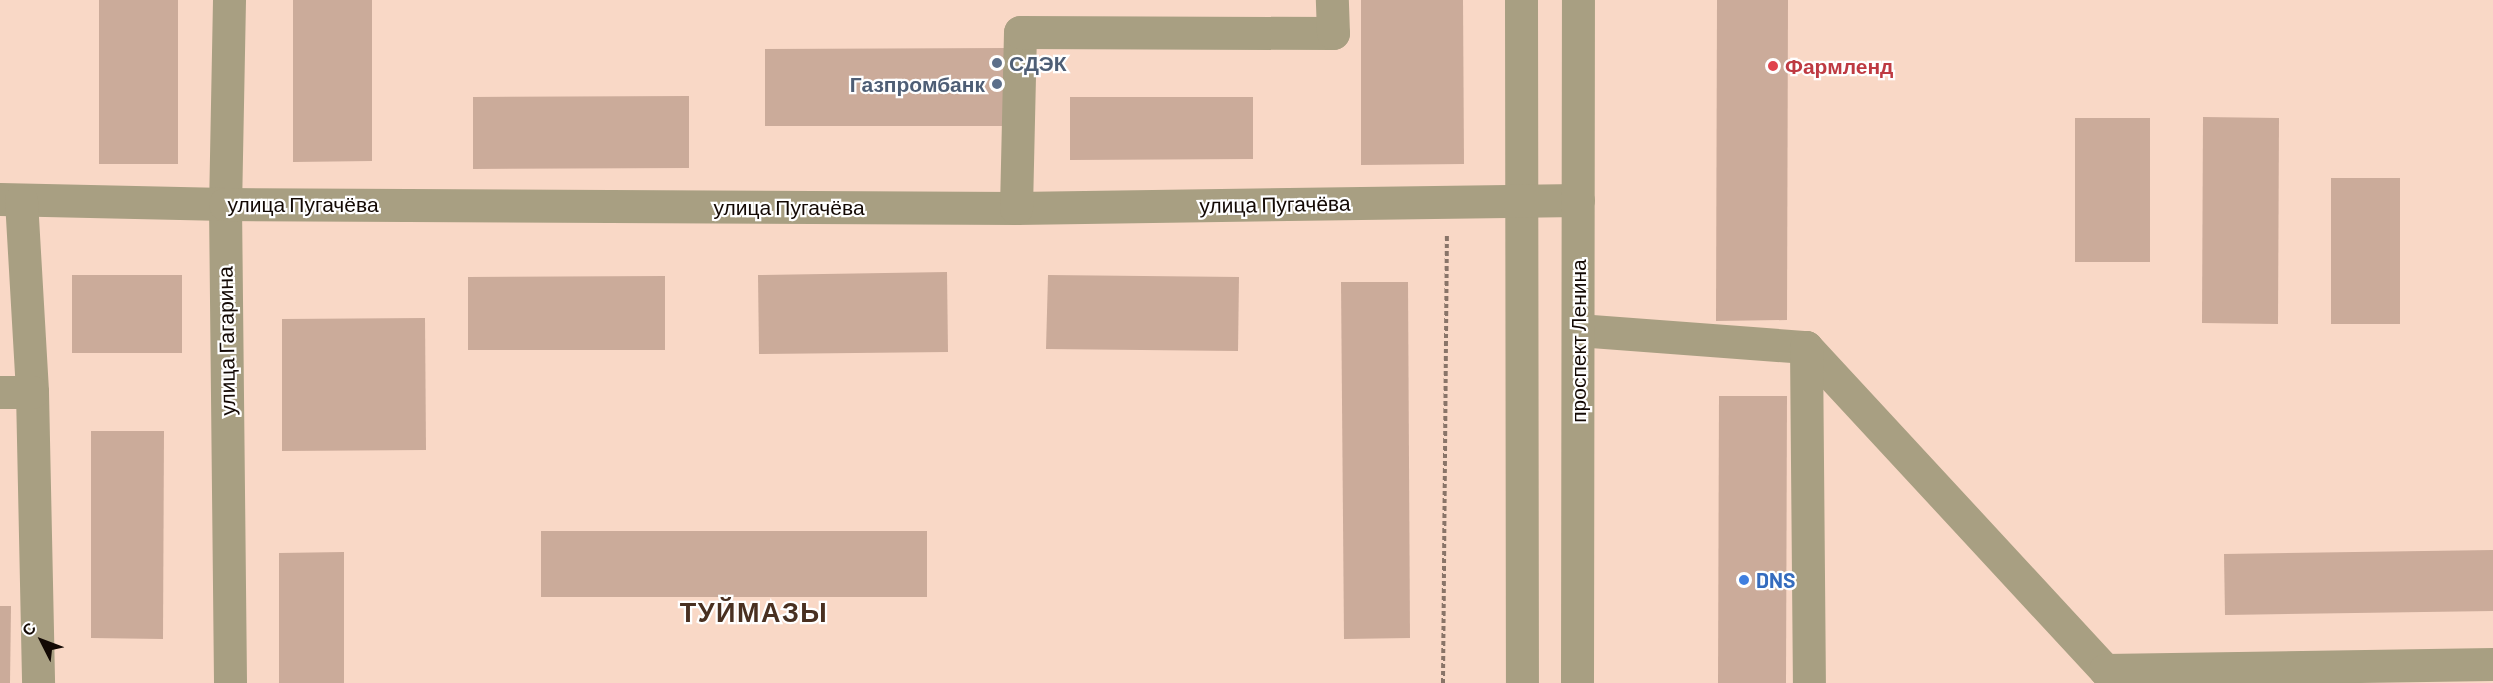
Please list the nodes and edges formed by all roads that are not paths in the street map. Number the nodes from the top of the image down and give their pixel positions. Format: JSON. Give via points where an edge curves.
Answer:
{"nodes":[{"id":1,"x":229,"y":0,"type":"edge"},
{"id":2,"x":1332,"y":0,"type":"edge"},
{"id":3,"x":1521,"y":0,"type":"edge"},
{"id":4,"x":1578,"y":0,"type":"edge"},
{"id":5,"x":11,"y":200,"type":"edge"},
{"id":6,"x":1578,"y":200,"type":"junction"},
{"id":7,"x":1522,"y":201,"type":"junction"},
{"id":8,"x":225,"y":204,"type":"junction"},
{"id":9,"x":1016,"y":208,"type":"junction"},
{"id":10,"x":1578,"y":330,"type":"junction"},
{"id":11,"x":1806,"y":347,"type":"junction"},
{"id":12,"x":0,"y":392,"type":"edge"},
{"id":13,"x":32,"y":392,"type":"junction"},
{"id":14,"x":2493,"y":664,"type":"edge"},
{"id":15,"x":38,"y":683,"type":"edge"},
{"id":16,"x":230,"y":683,"type":"edge"},
{"id":17,"x":1522,"y":683,"type":"edge"},
{"id":18,"x":1577,"y":683,"type":"edge"},
{"id":19,"x":1809,"y":683,"type":"edge"}],
"edges":[{"from":1,"to":8,"type":"street","name":"улица Гагарина"},
{"from":2,"to":9,"type":"street","via":[[1333,33],[1020,32]]},
{"from":3,"to":7,"type":"street"},
{"from":4,"to":6,"type":"street","name":"проспект Ленина"},
{"from":5,"to":8,"type":"street","name":"улица Пугачёва"},
{"from":5,"to":13,"type":"street"},
{"from":6,"to":7,"type":"street","name":"улица Пугачёва"},
{"from":6,"to":10,"type":"street","name":"проспект Ленина"},
{"from":7,"to":9,"type":"street","name":"улица Пугачёва"},
{"from":7,"to":17,"type":"street"},
{"from":8,"to":9,"type":"street","name":"улица Пугачёва"},
{"from":8,"to":16,"type":"street","name":"улица Гагарина"},
{"from":10,"to":11,"type":"street"},
{"from":10,"to":18,"type":"street","name":"проспект Ленина"},
{"from":11,"to":14,"type":"street","via":[[2104,670]]},
{"from":11,"to":19,"type":"street"},
{"from":12,"to":13,"type":"street"},
{"from":13,"to":15,"type":"street"}]}
